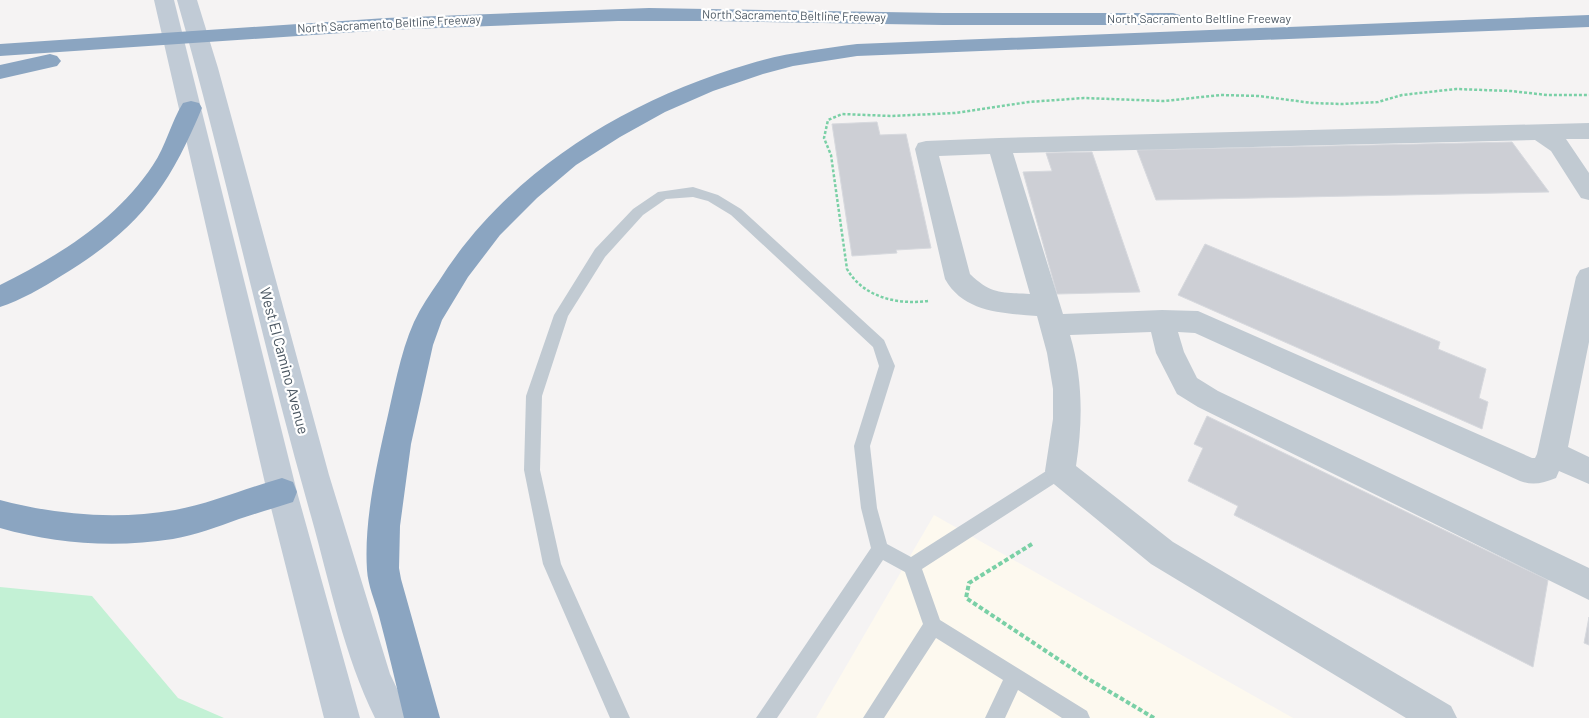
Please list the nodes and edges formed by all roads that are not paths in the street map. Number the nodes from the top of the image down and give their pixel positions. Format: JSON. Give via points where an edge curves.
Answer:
{"nodes":[{"id":1,"x":164,"y":0,"type":"edge"},
{"id":2,"x":187,"y":0,"type":"edge"},
{"id":3,"x":1589,"y":21,"type":"edge"},
{"id":4,"x":147,"y":40,"type":"junction"},
{"id":5,"x":0,"y":50,"type":"edge"},
{"id":6,"x":0,"y":72,"type":"edge"},
{"id":7,"x":191,"y":108,"type":"junction"},
{"id":8,"x":1589,"y":131,"type":"edge"},
{"id":9,"x":1540,"y":132,"type":"junction"},
{"id":10,"x":999,"y":146,"type":"junction"},
{"id":11,"x":1589,"y":192,"type":"edge"},
{"id":12,"x":1589,"y":277,"type":"edge"},
{"id":13,"x":0,"y":297,"type":"edge"},
{"id":14,"x":1050,"y":316,"type":"junction"},
{"id":15,"x":1162,"y":320,"type":"junction"},
{"id":16,"x":1583,"y":334,"type":"edge"},
{"id":17,"x":1552,"y":454,"type":"junction"},
{"id":18,"x":1060,"y":471,"type":"junction"},
{"id":19,"x":1589,"y":471,"type":"edge"},
{"id":20,"x":314,"y":475,"type":"junction"},
{"id":21,"x":282,"y":492,"type":"junction"},
{"id":22,"x":0,"y":514,"type":"edge"},
{"id":23,"x":880,"y":549,"type":"junction"},
{"id":24,"x":912,"y":566,"type":"junction"},
{"id":25,"x":1589,"y":584,"type":"edge"},
{"id":26,"x":933,"y":626,"type":"junction"},
{"id":27,"x":1014,"y":677,"type":"junction"},
{"id":28,"x":342,"y":718,"type":"edge"},
{"id":29,"x":393,"y":718,"type":"edge"},
{"id":30,"x":422,"y":718,"type":"edge"},
{"id":31,"x":620,"y":718,"type":"edge"},
{"id":32,"x":766,"y":718,"type":"edge"},
{"id":33,"x":874,"y":718,"type":"edge"},
{"id":34,"x":995,"y":718,"type":"edge"},
{"id":35,"x":1080,"y":718,"type":"edge"},
{"id":36,"x":1439,"y":718,"type":"edge"}],
"edges":[{"from":1,"to":7,"type":"main road","name":"West El Camino Avenue"},
{"from":2,"to":20,"type":"main road","name":"West El Camino Avenue"},
{"from":3,"to":4,"type":"highway","name":"North Sacramento Beltline Freeway","via":[[620,15],[377,24]]},
{"from":3,"to":30,"type":"highway","via":[[857,50],[757,68],[708,84],[625,122],[552,171],[508,212],[455,276],[430,317],[419,349],[400,418],[388,496],[383,570]]},
{"from":4,"to":5,"type":"highway","name":"North Sacramento Beltline Freeway"},
{"from":4,"to":6,"type":"highway"},
{"from":7,"to":13,"type":"highway","via":[[162,169],[124,216],[80,252]]},
{"from":7,"to":21,"type":"main road","name":"West El Camino Avenue"},
{"from":8,"to":9,"type":"street"},
{"from":9,"to":10,"type":"street"},
{"from":9,"to":11,"type":"street","via":[[1559,145]]},
{"from":10,"to":14,"type":"street"},
{"from":10,"to":14,"type":"street","via":[[926,149],[958,279],[973,293],[991,302]]},
{"from":12,"to":16,"type":"street"},
{"from":14,"to":15,"type":"street"},
{"from":14,"to":18,"type":"street","via":[[1068,402]]},
{"from":15,"to":17,"type":"street","via":[[1198,322],[1531,472],[1545,469]]},
{"from":15,"to":25,"type":"street","via":[[1170,353],[1188,386],[1208,399]]},
{"from":16,"to":17,"type":"street"},
{"from":17,"to":19,"type":"street"},
{"from":18,"to":24,"type":"lane"},
{"from":18,"to":36,"type":"street","via":[[1162,553]]},
{"from":20,"to":21,"type":"main road"},
{"from":20,"to":29,"type":"main road","name":"West El Camino Avenue","via":[[374,679]]},
{"from":21,"to":22,"type":"highway","via":[[196,519],[147,528],[76,529]]},
{"from":21,"to":28,"type":"main road","name":"West El Camino Avenue"},
{"from":23,"to":24,"type":"lane"},
{"from":23,"to":31,"type":"lane","via":[[869,508],[862,446],[887,366],[879,344],[736,212],[713,198],[693,192],[663,196],[638,212],[600,253],[562,315],[534,396],[532,470],[552,564]]},
{"from":23,"to":32,"type":"lane"},
{"from":24,"to":26,"type":"lane"},
{"from":26,"to":27,"type":"lane"},
{"from":26,"to":33,"type":"lane"},
{"from":27,"to":34,"type":"lane"},
{"from":27,"to":35,"type":"lane"}]}
